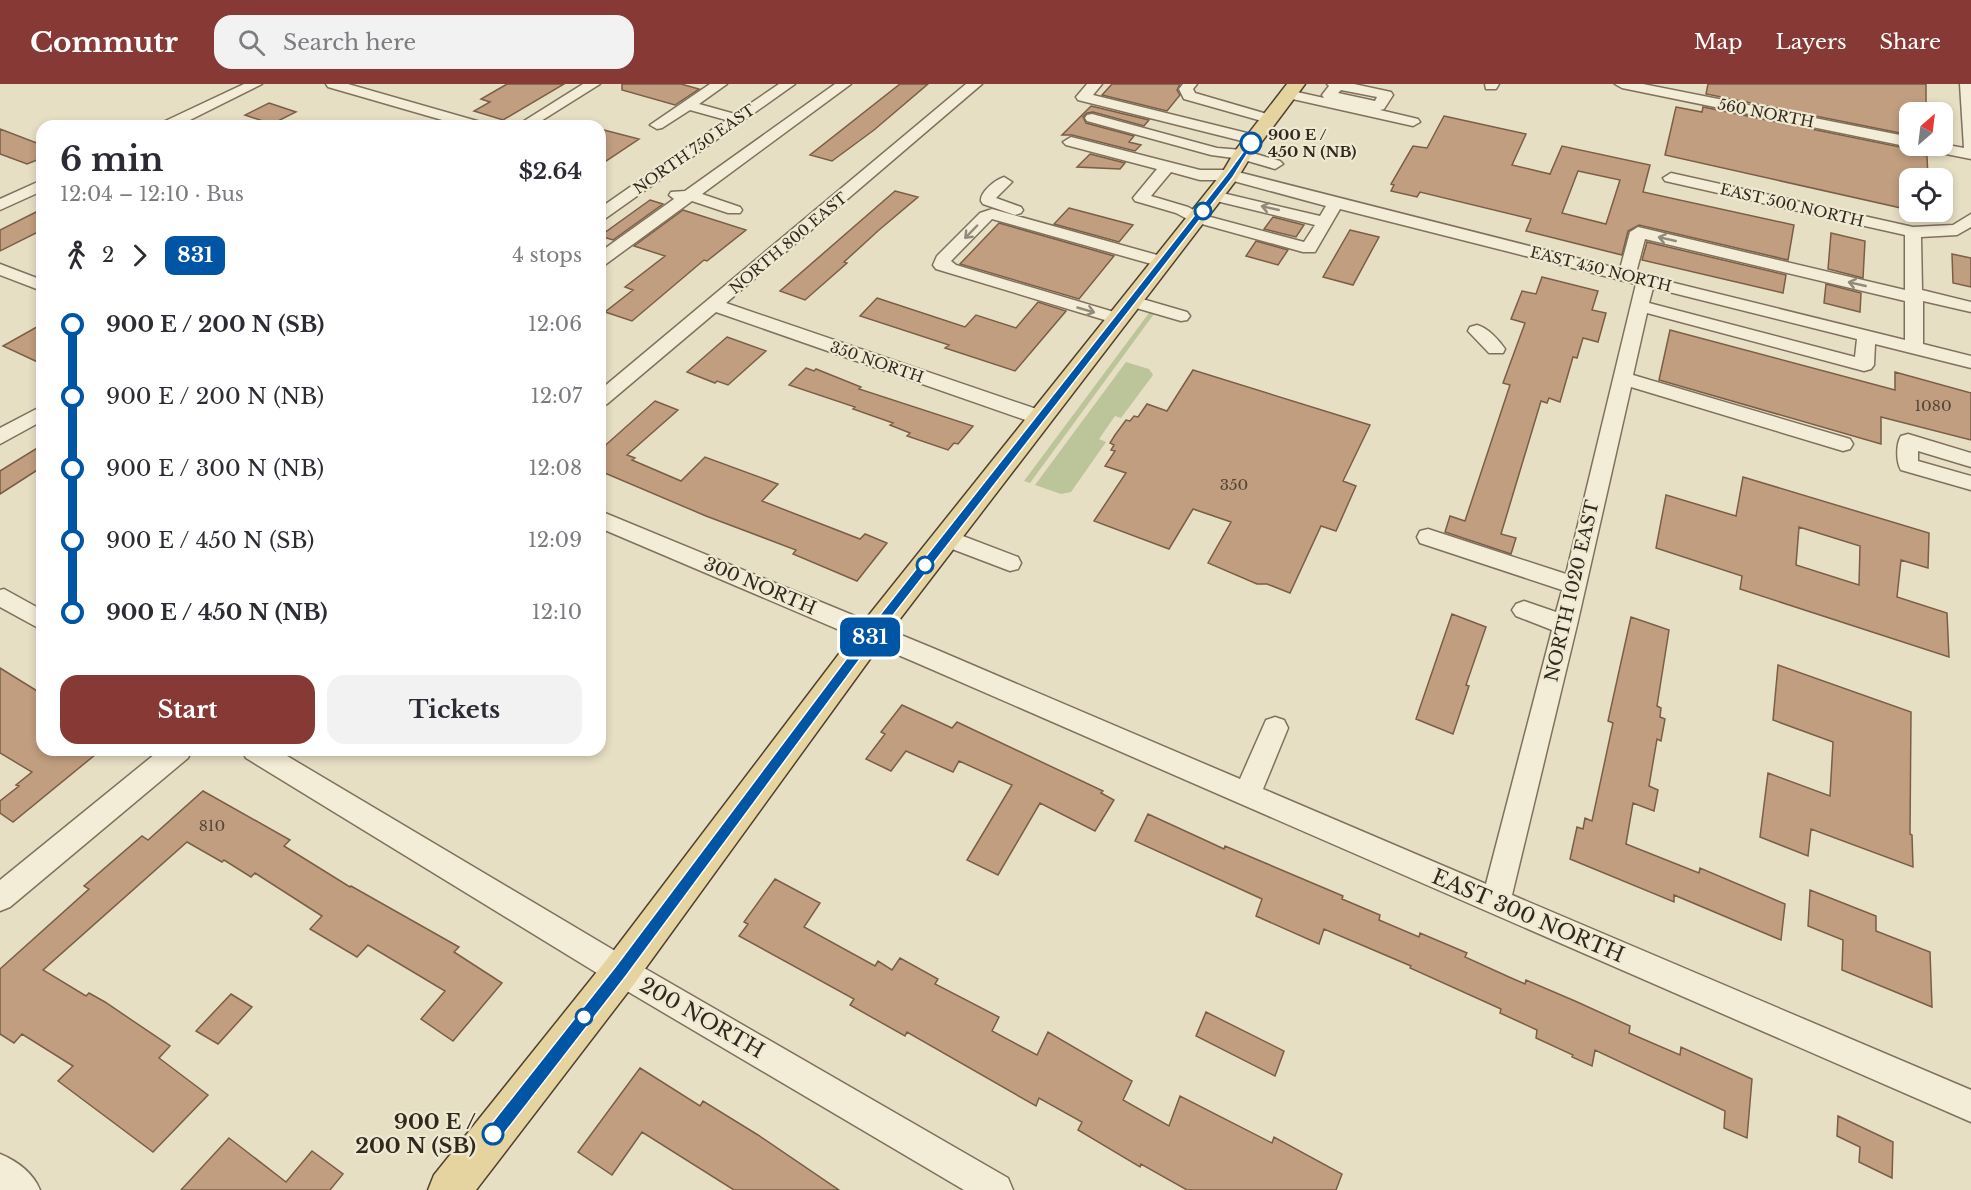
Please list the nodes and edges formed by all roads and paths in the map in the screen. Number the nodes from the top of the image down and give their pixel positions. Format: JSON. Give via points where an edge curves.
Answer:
{"nodes":[{"id":1,"x":255,"y":84,"type":"edge"},
{"id":2,"x":333,"y":84,"type":"edge"},
{"id":3,"x":591,"y":84,"type":"edge"},
{"id":4,"x":720,"y":84,"type":"edge"},
{"id":5,"x":788,"y":84,"type":"edge"},
{"id":6,"x":844,"y":84,"type":"edge"},
{"id":7,"x":975,"y":84,"type":"edge"},
{"id":8,"x":1095,"y":84,"type":"edge"},
{"id":9,"x":1336,"y":84,"type":"edge"},
{"id":10,"x":1622,"y":84,"type":"edge"},
{"id":11,"x":1967,"y":84,"type":"edge"},
{"id":12,"x":1292,"y":89,"type":"edge"},
{"id":13,"x":1189,"y":90,"type":"edge"},
{"id":14,"x":1386,"y":95,"type":"dead end"},
{"id":15,"x":687,"y":105,"type":"junction"},
{"id":16,"x":1092,"y":118,"type":"dead end"},
{"id":17,"x":737,"y":119,"type":"junction"},
{"id":18,"x":179,"y":120,"type":"edge"},
{"id":19,"x":458,"y":120,"type":"edge"},
{"id":20,"x":532,"y":120,"type":"edge"},
{"id":21,"x":1413,"y":122,"type":"dead end"},
{"id":22,"x":657,"y":125,"type":"dead end"},
{"id":23,"x":1262,"y":129,"type":"junction"},
{"id":24,"x":1154,"y":136,"type":"junction"},
{"id":25,"x":1899,"y":140,"type":"edge"},
{"id":26,"x":1071,"y":142,"type":"dead end"},
{"id":27,"x":1971,"y":147,"type":"edge"},
{"id":28,"x":1953,"y":151,"type":"edge"},
{"id":29,"x":1971,"y":154,"type":"edge"},
{"id":30,"x":1242,"y":155,"type":"junction"},
{"id":31,"x":1131,"y":158,"type":"junction"},
{"id":32,"x":1275,"y":164,"type":"dead end"},
{"id":33,"x":1167,"y":167,"type":"junction"},
{"id":34,"x":1230,"y":175,"type":"junction"},
{"id":35,"x":1671,"y":178,"type":"dead end"},
{"id":36,"x":1004,"y":182,"type":"dead end"},
{"id":37,"x":643,"y":185,"type":"junction"},
{"id":38,"x":36,"y":187,"type":"edge"},
{"id":39,"x":1383,"y":195,"type":"dead end"},
{"id":40,"x":685,"y":198,"type":"junction"},
{"id":41,"x":4,"y":199,"type":"edge"},
{"id":42,"x":1336,"y":203,"type":"junction"},
{"id":43,"x":1206,"y":207,"type":"junction"},
{"id":44,"x":734,"y":210,"type":"dead end"},
{"id":45,"x":606,"y":211,"type":"edge"},
{"id":46,"x":1372,"y":213,"type":"junction"},
{"id":47,"x":1971,"y":219,"type":"edge"},
{"id":48,"x":1325,"y":222,"type":"junction"},
{"id":49,"x":1506,"y":226,"type":"dead end"},
{"id":50,"x":1913,"y":232,"type":"junction"},
{"id":51,"x":1498,"y":244,"type":"junction"},
{"id":52,"x":606,"y":256,"type":"edge"},
{"id":53,"x":1166,"y":258,"type":"junction"},
{"id":54,"x":0,"y":269,"type":"edge"},
{"id":55,"x":1636,"y":277,"type":"junction"},
{"id":56,"x":36,"y":284,"type":"edge"},
{"id":57,"x":1913,"y":295,"type":"junction"},
{"id":58,"x":714,"y":305,"type":"junction"},
{"id":59,"x":1640,"y":306,"type":"junction"},
{"id":60,"x":1971,"y":307,"type":"edge"},
{"id":61,"x":1125,"y":310,"type":"junction"},
{"id":62,"x":1181,"y":316,"type":"dead end"},
{"id":63,"x":1477,"y":331,"type":"dead end"},
{"id":64,"x":1867,"y":335,"type":"junction"},
{"id":65,"x":1914,"y":347,"type":"junction"},
{"id":66,"x":1497,"y":350,"type":"dead end"},
{"id":67,"x":1971,"y":362,"type":"edge"},
{"id":68,"x":1623,"y":378,"type":"junction"},
{"id":69,"x":606,"y":395,"type":"edge"},
{"id":70,"x":36,"y":416,"type":"edge"},
{"id":71,"x":1041,"y":418,"type":"junction"},
{"id":72,"x":0,"y":437,"type":"edge"},
{"id":73,"x":1843,"y":444,"type":"dead end"},
{"id":74,"x":1971,"y":460,"type":"edge"},
{"id":75,"x":1971,"y":483,"type":"edge"},
{"id":76,"x":606,"y":522,"type":"edge"},
{"id":77,"x":1428,"y":537,"type":"dead end"},
{"id":78,"x":947,"y":538,"type":"junction"},
{"id":79,"x":1010,"y":563,"type":"dead end"},
{"id":80,"x":1574,"y":585,"type":"junction"},
{"id":81,"x":4,"y":598,"type":"dead end"},
{"id":82,"x":1524,"y":610,"type":"dead end"},
{"id":83,"x":36,"y":617,"type":"edge"},
{"id":84,"x":1565,"y":625,"type":"junction"},
{"id":85,"x":872,"y":633,"type":"junction"},
{"id":86,"x":1086,"y":724,"type":"joint"},
{"id":87,"x":1275,"y":728,"type":"dead end"},
{"id":88,"x":171,"y":756,"type":"edge"},
{"id":89,"x":265,"y":756,"type":"edge"},
{"id":90,"x":1247,"y":794,"type":"junction"},
{"id":91,"x":0,"y":898,"type":"edge"},
{"id":92,"x":1496,"y":902,"type":"junction"},
{"id":93,"x":621,"y":971,"type":"junction"},
{"id":94,"x":1971,"y":1106,"type":"edge"},
{"id":95,"x":0,"y":1171,"type":"edge"},
{"id":96,"x":23,"y":1190,"type":"edge"},
{"id":97,"x":449,"y":1190,"type":"edge"},
{"id":98,"x":996,"y":1190,"type":"edge"}],
"edges":[{"from":1,"to":18,"type":"street"},
{"from":2,"to":19,"type":"street"},
{"from":3,"to":20,"type":"street"},
{"from":4,"to":15,"type":"street"},
{"from":5,"to":17,"type":"street","name":"NORTH 750 EAST"},
{"from":6,"to":40,"type":"street"},
{"from":7,"to":58,"type":"street","name":"NORTH 800 EAST"},
{"from":8,"to":23,"type":"street","via":[[1083,97]]},
{"from":9,"to":14,"type":"street","via":[[1329,95],[1379,106]]},
{"from":10,"to":25,"type":"street","name":"560 NORTH"},
{"from":11,"to":27,"type":"street"},
{"from":12,"to":21,"type":"street"},
{"from":12,"to":23,"type":"main road"},
{"from":13,"to":23,"type":"street","via":[[1186,104],[1193,111]]},
{"from":15,"to":17,"type":"street"},
{"from":15,"to":22,"type":"street"},
{"from":16,"to":24,"type":"street"},
{"from":17,"to":37,"type":"street","name":"NORTH 750 EAST"},
{"from":23,"to":30,"type":"main road"},
{"from":24,"to":30,"type":"street"},
{"from":24,"to":31,"type":"street","via":[[1136,142],[1129,150]]},
{"from":26,"to":31,"type":"street","name":"EAST 450 NORTH"},
{"from":28,"to":29,"type":"street"},
{"from":30,"to":32,"type":"street"},
{"from":30,"to":34,"type":"main road"},
{"from":31,"to":33,"type":"street","name":"EAST 450 NORTH"},
{"from":33,"to":34,"type":"street","name":"EAST 450 NORTH","via":[[1200,175]]},
{"from":33,"to":43,"type":"street","via":[[1141,198],[1182,210]]},
{"from":34,"to":42,"type":"street","name":"EAST 450 NORTH"},
{"from":34,"to":43,"type":"main road"},
{"from":35,"to":50,"type":"street","name":"EAST 500 NORTH"},
{"from":36,"to":53,"type":"street","via":[[988,197],[993,204]]},
{"from":37,"to":40,"type":"street"},
{"from":37,"to":45,"type":"street","name":"NORTH 750 EAST"},
{"from":38,"to":41,"type":"street"},
{"from":39,"to":46,"type":"street"},
{"from":40,"to":44,"type":"street","via":[[696,197]]},
{"from":40,"to":52,"type":"street"},
{"from":42,"to":46,"type":"street","name":"EAST 450 NORTH"},
{"from":42,"to":48,"type":"street"},
{"from":48,"to":43,"type":"street","one_way":true},
{"from":43,"to":48,"type":"street","via":[[1309,248]]},
{"from":43,"to":53,"type":"main road"},
{"from":46,"to":51,"type":"street","name":"EAST 450 NORTH"},
{"from":47,"to":50,"type":"street","name":"EAST 500 NORTH","via":[[1957,230]]},
{"from":49,"to":51,"type":"street"},
{"from":50,"to":57,"type":"street"},
{"from":51,"to":55,"type":"street","name":"EAST 450 NORTH"},
{"from":53,"to":61,"type":"main road"},
{"from":53,"to":61,"type":"street","one_way":true,"via":[[992,214],[943,260],[942,265],[950,269]]},
{"from":54,"to":56,"type":"street"},
{"from":57,"to":55,"type":"street","name":"NORTH 1020 EAST","one_way":true,"via":[[1638,232]]},
{"from":55,"to":59,"type":"street","name":"NORTH 1020 EAST"},
{"from":55,"to":64,"type":"street","name":"EAST 450 NORTH"},
{"from":57,"to":60,"type":"street"},
{"from":57,"to":65,"type":"street"},
{"from":58,"to":69,"type":"street","name":"NORTH 800 EAST"},
{"from":58,"to":71,"type":"street","name":"350 NORTH"},
{"from":59,"to":64,"type":"street","via":[[1864,365]]},
{"from":59,"to":68,"type":"street","name":"NORTH 1020 EAST"},
{"from":61,"to":62,"type":"street"},
{"from":61,"to":71,"type":"main road"},
{"from":63,"to":66,"type":"street"},
{"from":64,"to":65,"type":"street","name":"EAST 450 NORTH"},
{"from":65,"to":67,"type":"street","name":"EAST 450 NORTH"},
{"from":68,"to":73,"type":"street"},
{"from":68,"to":80,"type":"street","name":"NORTH 1020 EAST"},
{"from":70,"to":72,"type":"street"},
{"from":71,"to":78,"type":"main road"},
{"from":74,"to":75,"type":"street","via":[[1908,441],[1908,465]]},
{"from":76,"to":85,"type":"street","name":"300 NORTH"},
{"from":77,"to":80,"type":"street"},
{"from":78,"to":79,"type":"street"},
{"from":78,"to":85,"type":"main road"},
{"from":80,"to":84,"type":"street","name":"NORTH 1020 EAST"},
{"from":81,"to":83,"type":"street"},
{"from":82,"to":84,"type":"street"},
{"from":84,"to":92,"type":"street","name":"NORTH 1020 EAST"},
{"from":85,"to":86,"type":"street","name":"300 NORTH"},
{"from":85,"to":93,"type":"main road"},
{"from":86,"to":90,"type":"street","name":"EAST 300 NORTH"},
{"from":87,"to":90,"type":"street"},
{"from":88,"to":91,"type":"street"},
{"from":89,"to":93,"type":"street","name":"200 NORTH"},
{"from":90,"to":92,"type":"street","name":"EAST 300 NORTH"},
{"from":92,"to":94,"type":"street","name":"EAST 300 NORTH"},
{"from":93,"to":97,"type":"main road"},
{"from":93,"to":98,"type":"street","name":"200 NORTH"},
{"from":95,"to":96,"type":"street"}]}
